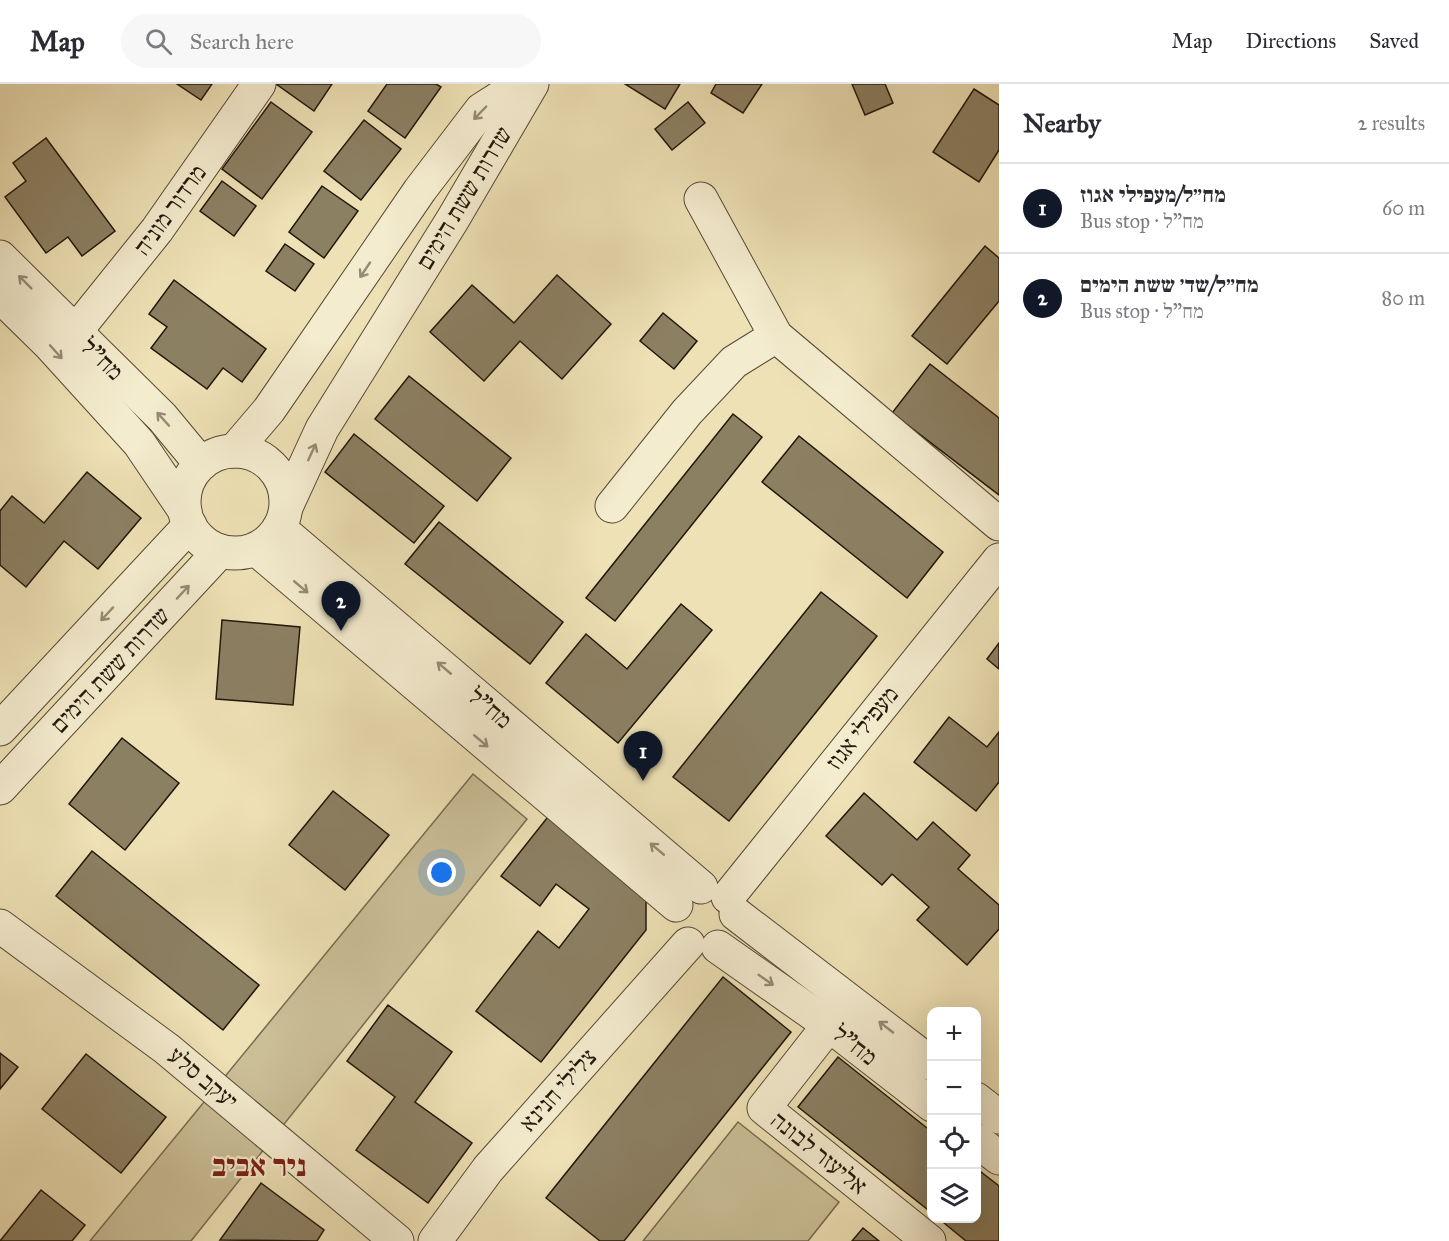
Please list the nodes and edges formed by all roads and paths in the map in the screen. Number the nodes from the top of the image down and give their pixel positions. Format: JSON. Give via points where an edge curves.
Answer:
{"nodes":[{"id":1,"x":259,"y":84,"type":"edge"},
{"id":2,"x":531,"y":85,"type":"edge"},
{"id":3,"x":701,"y":199,"type":"dead end"},
{"id":4,"x":0,"y":257,"type":"edge"},
{"id":5,"x":0,"y":296,"type":"edge"},
{"id":6,"x":75,"y":332,"type":"junction"},
{"id":7,"x":776,"y":336,"type":"junction"},
{"id":8,"x":234,"y":451,"type":"junction"},
{"id":9,"x":201,"y":464,"type":"junction"},
{"id":10,"x":612,"y":506,"type":"dead end"},
{"id":11,"x":187,"y":518,"type":"junction"},
{"id":12,"x":999,"y":524,"type":"edge"},
{"id":13,"x":274,"y":528,"type":"junction"},
{"id":14,"x":220,"y":551,"type":"junction"},
{"id":15,"x":999,"y":560,"type":"edge"},
{"id":16,"x":0,"y":729,"type":"edge"},
{"id":17,"x":0,"y":788,"type":"edge"},
{"id":18,"x":710,"y":901,"type":"junction"},
{"id":19,"x":0,"y":926,"type":"edge"},
{"id":20,"x":703,"y":945,"type":"junction"},
{"id":21,"x":829,"y":1025,"type":"junction"},
{"id":22,"x":928,"y":1061,"type":"edge"},
{"id":23,"x":927,"y":1101,"type":"edge"},
{"id":24,"x":981,"y":1103,"type":"edge"},
{"id":25,"x":999,"y":1117,"type":"edge"},
{"id":26,"x":981,"y":1144,"type":"edge"},
{"id":27,"x":999,"y":1158,"type":"edge"},
{"id":28,"x":397,"y":1241,"type":"edge"},
{"id":29,"x":435,"y":1241,"type":"edge"},
{"id":30,"x":929,"y":1241,"type":"edge"}],
"edges":[{"from":1,"to":6,"type":"street","name":"מרדור מוניה","via":[[158,230]]},
{"from":2,"to":8,"type":"street","name":"שדרות ששת הימים","one_way":true,"via":[[509,92],[481,110],[420,190],[269,410]]},
{"from":13,"to":2,"type":"street","name":"שדרות ששת הימים","one_way":true,"via":[[322,429]]},
{"from":3,"to":7,"type":"street"},
{"from":6,"to":4,"type":"street","name":"מח\"ל","one_way":true},
{"from":5,"to":11,"type":"street","name":"מח\"ל","one_way":true,"via":[[139,443]]},
{"from":9,"to":6,"type":"street","name":"מח\"ל","one_way":true,"via":[[162,417]]},
{"from":7,"to":10,"type":"street","via":[[734,362],[687,412]]},
{"from":7,"to":12,"type":"street"},
{"from":8,"to":9,"type":"street","via":[[222,452]]},
{"from":8,"to":13,"type":"street","via":[[266,461],[278,473],[285,488]]},
{"from":9,"to":11,"type":"street","via":[[190,477],[185,494]]},
{"from":11,"to":14,"type":"street","via":[[197,537]]},
{"from":11,"to":16,"type":"street","name":"שדרות ששת הימים","one_way":true},
{"from":13,"to":14,"type":"street","via":[[245,553]]},
{"from":13,"to":18,"type":"street","name":"מח\"ל"},
{"from":17,"to":14,"type":"street","name":"שדרות ששת הימים","one_way":true},
{"from":15,"to":18,"type":"street","name":"מעפילי אגוז"},
{"from":18,"to":20,"type":"street","name":"מעפילי אגוז","via":[[732,934]]},
{"from":18,"to":20,"type":"street","via":[[675,927]]},
{"from":22,"to":18,"type":"street","name":"מח\"ל","one_way":true},
{"from":19,"to":28,"type":"street","name":"יעקב סלע","via":[[167,1049]]},
{"from":20,"to":21,"type":"street","name":"מח\"ל","one_way":true},
{"from":20,"to":29,"type":"street","name":"צלילי חנינא","via":[[488,1169]]},
{"from":21,"to":23,"type":"street","name":"מח\"ל"},
{"from":21,"to":30,"type":"street","name":"אליעזר לבונה","via":[[764,1108]]},
{"from":24,"to":25,"type":"street"},
{"from":26,"to":27,"type":"street"}]}
